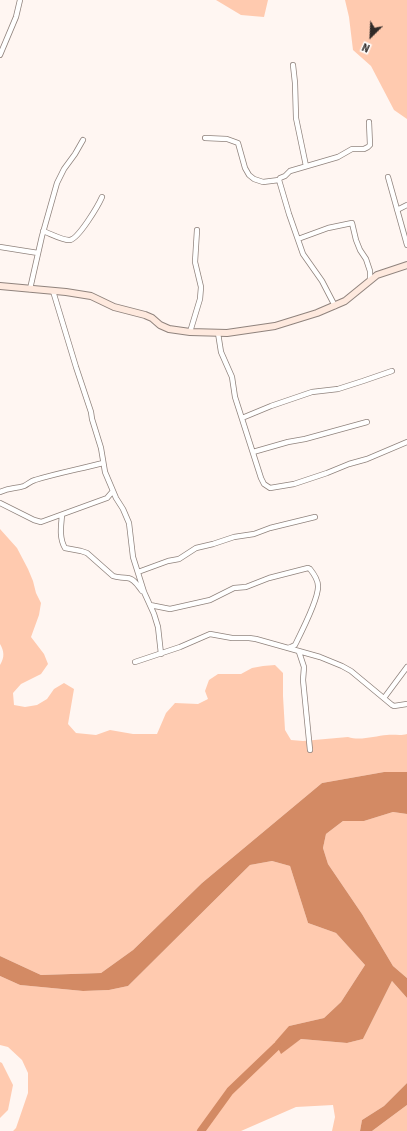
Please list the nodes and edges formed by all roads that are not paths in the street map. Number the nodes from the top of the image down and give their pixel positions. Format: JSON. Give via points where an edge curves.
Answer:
{"nodes":[{"id":1,"x":20,"y":0,"type":"edge"},
{"id":2,"x":0,"y":55,"type":"edge"},
{"id":3,"x":294,"y":65,"type":"dead end"},
{"id":4,"x":369,"y":122,"type":"dead end"},
{"id":5,"x":205,"y":138,"type":"dead end"},
{"id":6,"x":83,"y":140,"type":"dead end"},
{"id":7,"x":306,"y":166,"type":"junction"},
{"id":8,"x":388,"y":177,"type":"dead end"},
{"id":9,"x":279,"y":180,"type":"junction"},
{"id":10,"x":102,"y":197,"type":"dead end"},
{"id":11,"x":407,"y":205,"type":"edge"},
{"id":12,"x":398,"y":210,"type":"junction"},
{"id":13,"x":197,"y":230,"type":"dead end"},
{"id":14,"x":43,"y":231,"type":"junction"},
{"id":15,"x":298,"y":239,"type":"junction"},
{"id":16,"x":407,"y":246,"type":"edge"},
{"id":17,"x":0,"y":247,"type":"edge"},
{"id":18,"x":38,"y":253,"type":"junction"},
{"id":19,"x":407,"y":265,"type":"edge"},
{"id":20,"x":370,"y":280,"type":"junction"},
{"id":21,"x":0,"y":286,"type":"edge"},
{"id":22,"x":30,"y":289,"type":"junction"},
{"id":23,"x":53,"y":291,"type":"junction"},
{"id":24,"x":335,"y":306,"type":"junction"},
{"id":25,"x":190,"y":332,"type":"junction"},
{"id":26,"x":218,"y":333,"type":"junction"},
{"id":27,"x":392,"y":371,"type":"dead end"},
{"id":28,"x":242,"y":418,"type":"junction"},
{"id":29,"x":367,"y":422,"type":"dead end"},
{"id":30,"x":407,"y":442,"type":"edge"},
{"id":31,"x":253,"y":452,"type":"junction"},
{"id":32,"x":103,"y":463,"type":"junction"},
{"id":33,"x":113,"y":491,"type":"junction"},
{"id":34,"x":0,"y":492,"type":"edge"},
{"id":35,"x":0,"y":503,"type":"edge"},
{"id":36,"x":62,"y":515,"type":"junction"},
{"id":37,"x":315,"y":517,"type":"dead end"},
{"id":38,"x":138,"y":572,"type":"junction"},
{"id":39,"x":144,"y":592,"type":"junction"},
{"id":40,"x":150,"y":605,"type":"junction"},
{"id":41,"x":286,"y":648,"type":"junction"},
{"id":42,"x":299,"y":652,"type":"junction"},
{"id":43,"x":162,"y":654,"type":"junction"},
{"id":44,"x":135,"y":662,"type":"dead end"},
{"id":45,"x":407,"y":667,"type":"edge"},
{"id":46,"x":384,"y":698,"type":"junction"},
{"id":47,"x":407,"y":704,"type":"edge"},
{"id":48,"x":310,"y":750,"type":"dead end"}],
"edges":[{"from":1,"to":2,"type":"street","via":[[16,17]]},
{"from":3,"to":7,"type":"street","via":[[296,118]]},
{"from":4,"to":7,"type":"street","via":[[368,147],[352,149],[338,157]]},
{"from":5,"to":9,"type":"street","via":[[236,141],[249,175],[263,182]]},
{"from":6,"to":14,"type":"street","via":[[60,175]]},
{"from":7,"to":9,"type":"street","via":[[290,171]]},
{"from":8,"to":12,"type":"street"},
{"from":9,"to":15,"type":"street"},
{"from":10,"to":14,"type":"street","via":[[75,238],[68,240]]},
{"from":11,"to":12,"type":"street"},
{"from":12,"to":16,"type":"street"},
{"from":13,"to":25,"type":"street","via":[[195,262],[201,287],[199,304]]},
{"from":14,"to":18,"type":"street"},
{"from":15,"to":20,"type":"street","via":[[352,222],[356,240],[366,258]]},
{"from":15,"to":24,"type":"street","via":[[306,259],[322,281]]},
{"from":17,"to":18,"type":"street"},
{"from":18,"to":22,"type":"street"},
{"from":19,"to":20,"type":"main road","via":[[377,275]]},
{"from":20,"to":24,"type":"main road"},
{"from":21,"to":22,"type":"main road"},
{"from":22,"to":23,"type":"main road"},
{"from":23,"to":25,"type":"main road","via":[[91,296],[114,307],[152,318],[162,327]]},
{"from":23,"to":32,"type":"street","via":[[91,412]]},
{"from":24,"to":26,"type":"main road","via":[[275,326]]},
{"from":25,"to":26,"type":"main road"},
{"from":26,"to":28,"type":"street","via":[[221,352],[232,377]]},
{"from":27,"to":28,"type":"street","via":[[338,388],[312,392]]},
{"from":28,"to":31,"type":"street"},
{"from":29,"to":31,"type":"street"},
{"from":30,"to":31,"type":"street","via":[[327,473],[273,488],[267,486],[261,478]]},
{"from":32,"to":33,"type":"street"},
{"from":32,"to":34,"type":"street","via":[[31,481],[24,486],[7,488]]},
{"from":33,"to":36,"type":"street","via":[[107,498]]},
{"from":33,"to":38,"type":"street","via":[[129,524]]},
{"from":35,"to":36,"type":"street","via":[[38,522]]},
{"from":36,"to":39,"type":"street","via":[[60,532],[65,548],[87,553],[113,576],[132,579]]},
{"from":37,"to":38,"type":"street","via":[[196,548],[179,559]]},
{"from":38,"to":39,"type":"street"},
{"from":39,"to":40,"type":"street"},
{"from":40,"to":41,"type":"street","via":[[170,609],[210,600],[234,588],[246,587],[268,578],[308,568],[317,581],[318,591],[295,645]]},
{"from":40,"to":43,"type":"street","via":[[158,627]]},
{"from":41,"to":42,"type":"street"},
{"from":41,"to":43,"type":"street","via":[[256,639],[212,634]]},
{"from":42,"to":46,"type":"street","via":[[342,666]]},
{"from":42,"to":48,"type":"street","via":[[304,667]]},
{"from":43,"to":44,"type":"street"},
{"from":45,"to":46,"type":"street"},
{"from":46,"to":47,"type":"street","via":[[394,706]]}]}
